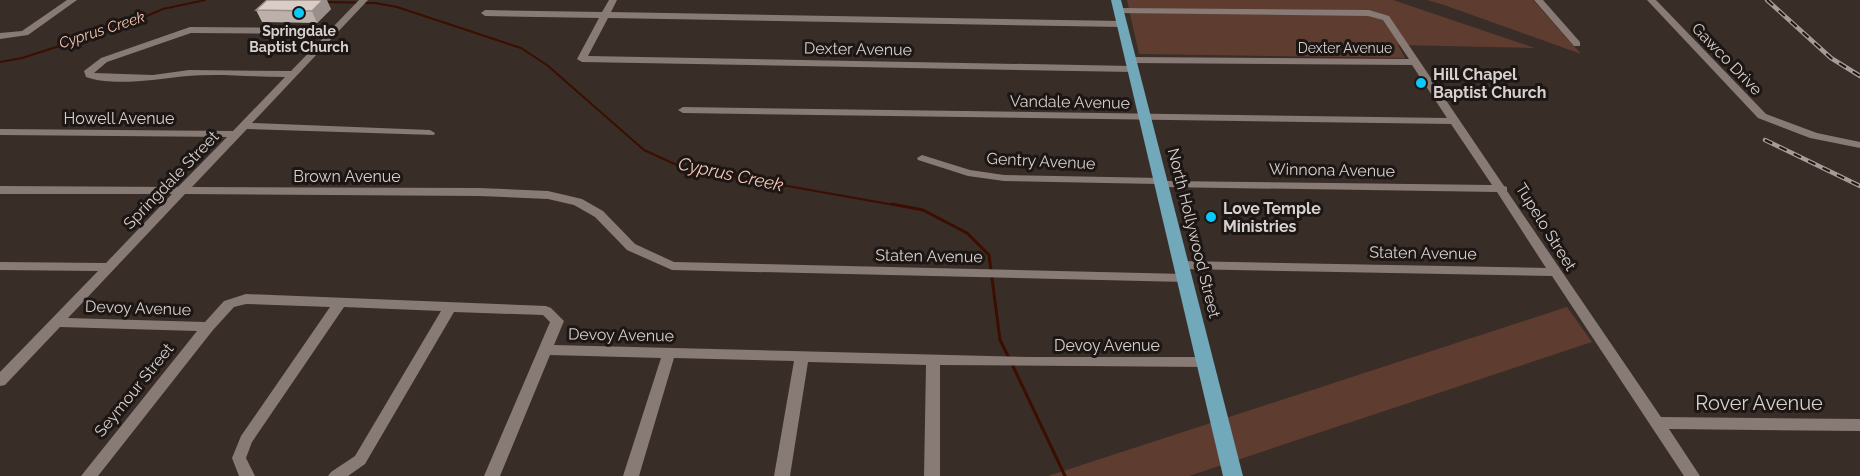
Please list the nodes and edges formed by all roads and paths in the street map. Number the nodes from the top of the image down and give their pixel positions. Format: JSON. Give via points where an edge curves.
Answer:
{"nodes":[{"id":1,"x":73,"y":0,"type":"edge"},
{"id":2,"x":613,"y":0,"type":"edge"},
{"id":3,"x":1539,"y":0,"type":"edge"},
{"id":4,"x":1651,"y":0,"type":"edge"},
{"id":5,"x":360,"y":4,"type":"edge"},
{"id":6,"x":1119,"y":12,"type":"edge"},
{"id":7,"x":485,"y":13,"type":"dead end"},
{"id":8,"x":605,"y":15,"type":"junction"},
{"id":9,"x":335,"y":31,"type":"junction"},
{"id":10,"x":0,"y":36,"type":"edge"},
{"id":11,"x":1577,"y":44,"type":"dead end"},
{"id":12,"x":1415,"y":62,"type":"junction"},
{"id":13,"x":1132,"y":64,"type":"junction"},
{"id":14,"x":295,"y":74,"type":"junction"},
{"id":15,"x":683,"y":110,"type":"dead end"},
{"id":16,"x":1145,"y":118,"type":"junction"},
{"id":17,"x":1456,"y":121,"type":"junction"},
{"id":18,"x":241,"y":130,"type":"junction"},
{"id":19,"x":0,"y":132,"type":"edge"},
{"id":20,"x":430,"y":133,"type":"dead end"},
{"id":21,"x":1860,"y":145,"type":"edge"},
{"id":22,"x":922,"y":158,"type":"dead end"},
{"id":23,"x":1161,"y":183,"type":"junction"},
{"id":24,"x":1503,"y":189,"type":"junction"},
{"id":25,"x":0,"y":190,"type":"edge"},
{"id":26,"x":181,"y":192,"type":"junction"},
{"id":27,"x":0,"y":266,"type":"edge"},
{"id":28,"x":672,"y":266,"type":"joint"},
{"id":29,"x":110,"y":267,"type":"junction"},
{"id":30,"x":1184,"y":272,"type":"junction"},
{"id":31,"x":1554,"y":272,"type":"junction"},
{"id":32,"x":340,"y":303,"type":"junction"},
{"id":33,"x":450,"y":307,"type":"junction"},
{"id":34,"x":57,"y":322,"type":"junction"},
{"id":35,"x":208,"y":327,"type":"junction"},
{"id":36,"x":546,"y":350,"type":"junction"},
{"id":37,"x":669,"y":353,"type":"junction"},
{"id":38,"x":802,"y":356,"type":"junction"},
{"id":39,"x":933,"y":359,"type":"junction"},
{"id":40,"x":1205,"y":362,"type":"junction"},
{"id":41,"x":3,"y":375,"type":"edge"},
{"id":42,"x":1657,"y":423,"type":"junction"},
{"id":43,"x":1860,"y":425,"type":"edge"},
{"id":44,"x":89,"y":476,"type":"edge"},
{"id":45,"x":246,"y":476,"type":"edge"},
{"id":46,"x":336,"y":476,"type":"edge"},
{"id":47,"x":492,"y":476,"type":"edge"},
{"id":48,"x":632,"y":476,"type":"edge"},
{"id":49,"x":782,"y":476,"type":"edge"},
{"id":50,"x":932,"y":476,"type":"edge"},
{"id":51,"x":1233,"y":476,"type":"edge"},
{"id":52,"x":1692,"y":476,"type":"edge"}],
"edges":[{"from":1,"to":10,"type":"street","via":[[29,30]]},
{"from":2,"to":8,"type":"street"},
{"from":3,"to":11,"type":"street"},
{"from":4,"to":21,"type":"street","name":"Gawco Drive","via":[[1762,116],[1814,136]]},
{"from":5,"to":9,"type":"street","name":"Springdale Street"},
{"from":6,"to":8,"type":"street","name":"Tupelo Street"},
{"from":6,"to":12,"type":"street","name":"Tupelo Street","via":[[1377,14],[1386,18]]},
{"from":6,"to":13,"type":"main road","name":"North Hollywood Street"},
{"from":7,"to":8,"type":"street","name":"Tupelo Street"},
{"from":8,"to":13,"type":"street","name":"Dexter Avenue","via":[[582,59]]},
{"from":9,"to":14,"type":"street","name":"Springdale Street"},
{"from":9,"to":14,"type":"street","via":[[190,30],[104,60],[90,69],[89,75],[153,78],[189,73]]},
{"from":12,"to":13,"type":"street","name":"Dexter Avenue"},
{"from":12,"to":17,"type":"street","name":"Tupelo Street"},
{"from":13,"to":16,"type":"main road","name":"North Hollywood Street"},
{"from":14,"to":18,"type":"street","name":"Springdale Street"},
{"from":15,"to":16,"type":"street","name":"Vandale Avenue"},
{"from":16,"to":17,"type":"street","name":"Vandale Avenue"},
{"from":16,"to":23,"type":"main road","name":"North Hollywood Street"},
{"from":17,"to":24,"type":"street","name":"Tupelo Street"},
{"from":18,"to":19,"type":"street","name":"Howell Avenue"},
{"from":18,"to":20,"type":"street","name":"Howell Avenue"},
{"from":18,"to":26,"type":"street","name":"Springdale Street"},
{"from":22,"to":23,"type":"street","name":"Gentry Avenue","via":[[968,173],[1004,178]]},
{"from":23,"to":24,"type":"street","name":"Winnona Avenue"},
{"from":23,"to":30,"type":"main road","name":"North Hollywood Street"},
{"from":24,"to":31,"type":"street","name":"Tupelo Street"},
{"from":25,"to":26,"type":"street","name":"Brown Avenue"},
{"from":26,"to":28,"type":"street","name":"Brown Avenue","via":[[548,195],[578,202],[599,214],[631,247]]},
{"from":26,"to":29,"type":"street","name":"Springdale Street"},
{"from":27,"to":29,"type":"street"},
{"from":28,"to":30,"type":"street","name":"Staten Avenue","via":[[1015,274]]},
{"from":29,"to":34,"type":"street","name":"Springdale Street"},
{"from":30,"to":31,"type":"street","name":"Staten Avenue"},
{"from":30,"to":40,"type":"main road","name":"North Hollywood Street"},
{"from":31,"to":42,"type":"street","name":"Tupelo Street"},
{"from":32,"to":33,"type":"street","name":"Devoy Avenue"},
{"from":32,"to":35,"type":"street","name":"Devoy Avenue","via":[[246,299],[229,304]]},
{"from":32,"to":45,"type":"street","via":[[246,440],[239,458]]},
{"from":33,"to":36,"type":"street","name":"Devoy Avenue","via":[[546,311],[557,321]]},
{"from":33,"to":46,"type":"street","via":[[360,460]]},
{"from":34,"to":35,"type":"street","name":"Devoy Avenue"},
{"from":34,"to":41,"type":"street","name":"Springdale Street"},
{"from":35,"to":44,"type":"street","name":"Seymour Street"},
{"from":36,"to":37,"type":"street","name":"Devoy Avenue"},
{"from":36,"to":47,"type":"street"},
{"from":37,"to":38,"type":"street","name":"Devoy Avenue"},
{"from":37,"to":48,"type":"street"},
{"from":38,"to":39,"type":"street","name":"Devoy Avenue"},
{"from":38,"to":49,"type":"street"},
{"from":39,"to":40,"type":"street","name":"Devoy Avenue"},
{"from":39,"to":50,"type":"street"},
{"from":40,"to":51,"type":"main road","name":"North Hollywood Street"},
{"from":42,"to":43,"type":"street","name":"Rover Avenue"},
{"from":42,"to":52,"type":"street","name":"Tupelo Street"}]}
